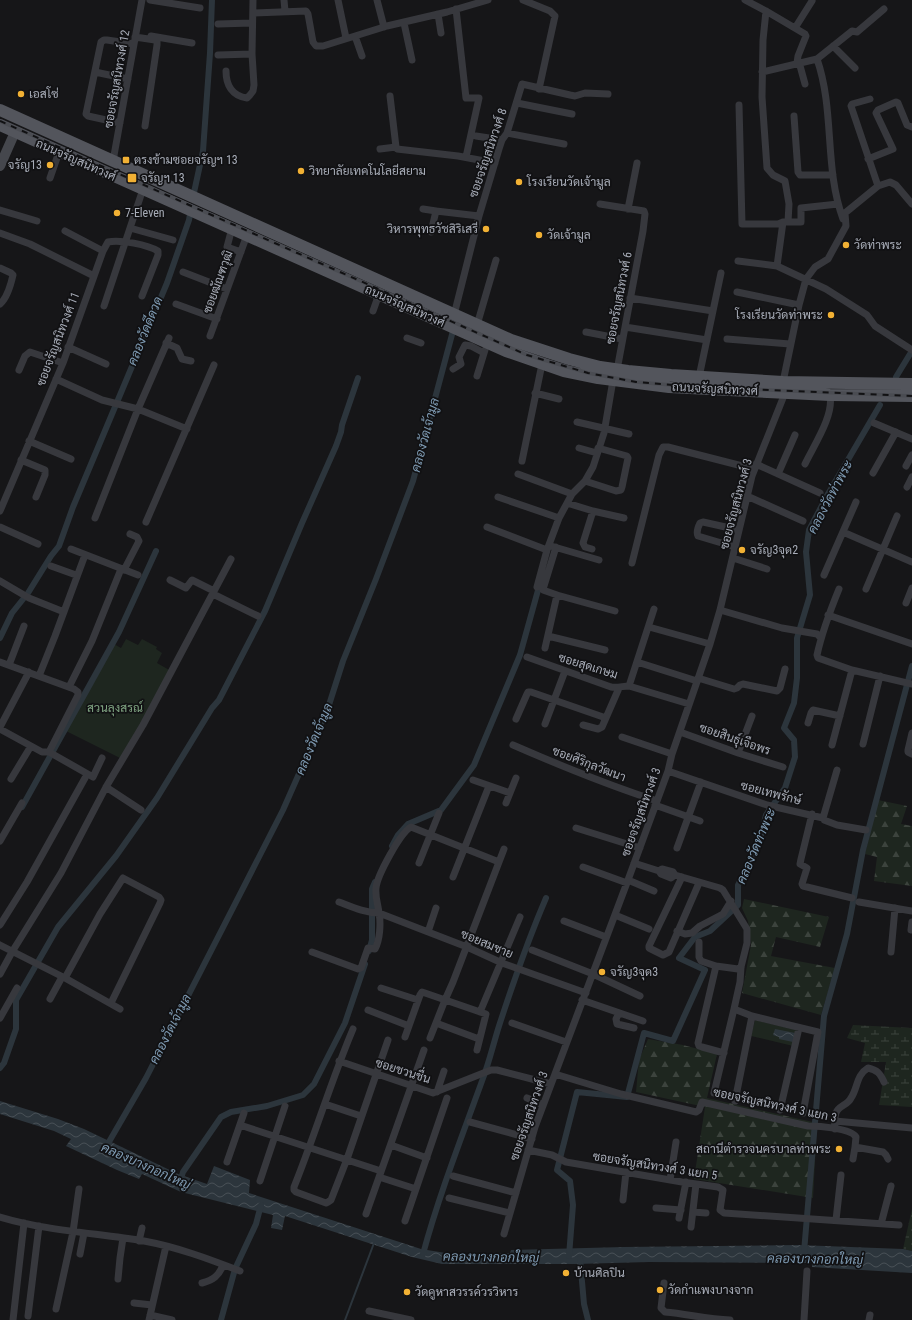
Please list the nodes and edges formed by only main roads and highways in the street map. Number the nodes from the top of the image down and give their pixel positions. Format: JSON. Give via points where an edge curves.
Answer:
{"nodes":[{"id":1,"x":0,"y":110,"type":"edge"},
{"id":2,"x":0,"y":125,"type":"edge"},
{"id":3,"x":15,"y":132,"type":"junction"},
{"id":4,"x":1,"y":159,"type":"edge"},
{"id":5,"x":374,"y":278,"type":"junction"},
{"id":6,"x":374,"y":292,"type":"junction"},
{"id":7,"x":455,"y":320,"type":"junction"},
{"id":8,"x":544,"y":358,"type":"junction"},
{"id":9,"x":615,"y":375,"type":"junction"},
{"id":10,"x":832,"y":383,"type":"junction"},
{"id":11,"x":912,"y":384,"type":"edge"},
{"id":12,"x":784,"y":388,"type":"junction"},
{"id":13,"x":912,"y":391,"type":"edge"},
{"id":14,"x":832,"y":395,"type":"junction"},
{"id":15,"x":912,"y":396,"type":"edge"},
{"id":16,"x":912,"y":402,"type":"edge"}],
"edges":[{"from":1,"to":5,"type":"main road","name":"ถนนจรัญสนิทวงศ์"},
{"from":2,"to":3,"type":"main road","name":"ถนนจรัญสนิทวงศ์"},
{"from":3,"to":4,"type":"main road"},
{"from":3,"to":6,"type":"main road","name":"ถนนจรัญสนิทวงศ์"},
{"from":5,"to":6,"type":"main road"},
{"from":5,"to":7,"type":"main road","name":"ถนนจรัญสนิทวงศ์"},
{"from":6,"to":7,"type":"main road","name":"ถนนจรัญสนิทวงศ์"},
{"from":7,"to":8,"type":"main road","name":"ถนนจรัญสนิทวงศ์","via":[[477,325]]},
{"from":7,"to":8,"type":"main road","name":"ถนนจรัญสนิทวงศ์","via":[[485,348]]},
{"from":8,"to":9,"type":"main road","name":"ถนนจรัญสนิทวงศ์","via":[[564,371]]},
{"from":9,"to":12,"type":"main road","name":"ถนนจรัญสนิทวงศ์","via":[[699,377]]},
{"from":9,"to":12,"type":"main road","name":"ถนนจรัญสนิทวงศ์","via":[[669,387]]},
{"from":10,"to":11,"type":"main road","name":"ถนนจรัญสนิทวงศ์"},
{"from":10,"to":12,"type":"main road","name":"ถนนจรัญสนิทวงศ์"},
{"from":10,"to":13,"type":"main road","name":"ถนนจรัญสนิทวงศ์"},
{"from":12,"to":14,"type":"main road","name":"ถนนจรัญสนิทวงศ์"},
{"from":14,"to":15,"type":"main road","name":"ถนนจรัญสนิทวงศ์"},
{"from":14,"to":16,"type":"main road","name":"ถนนจรัญสนิทวงศ์"}]}
